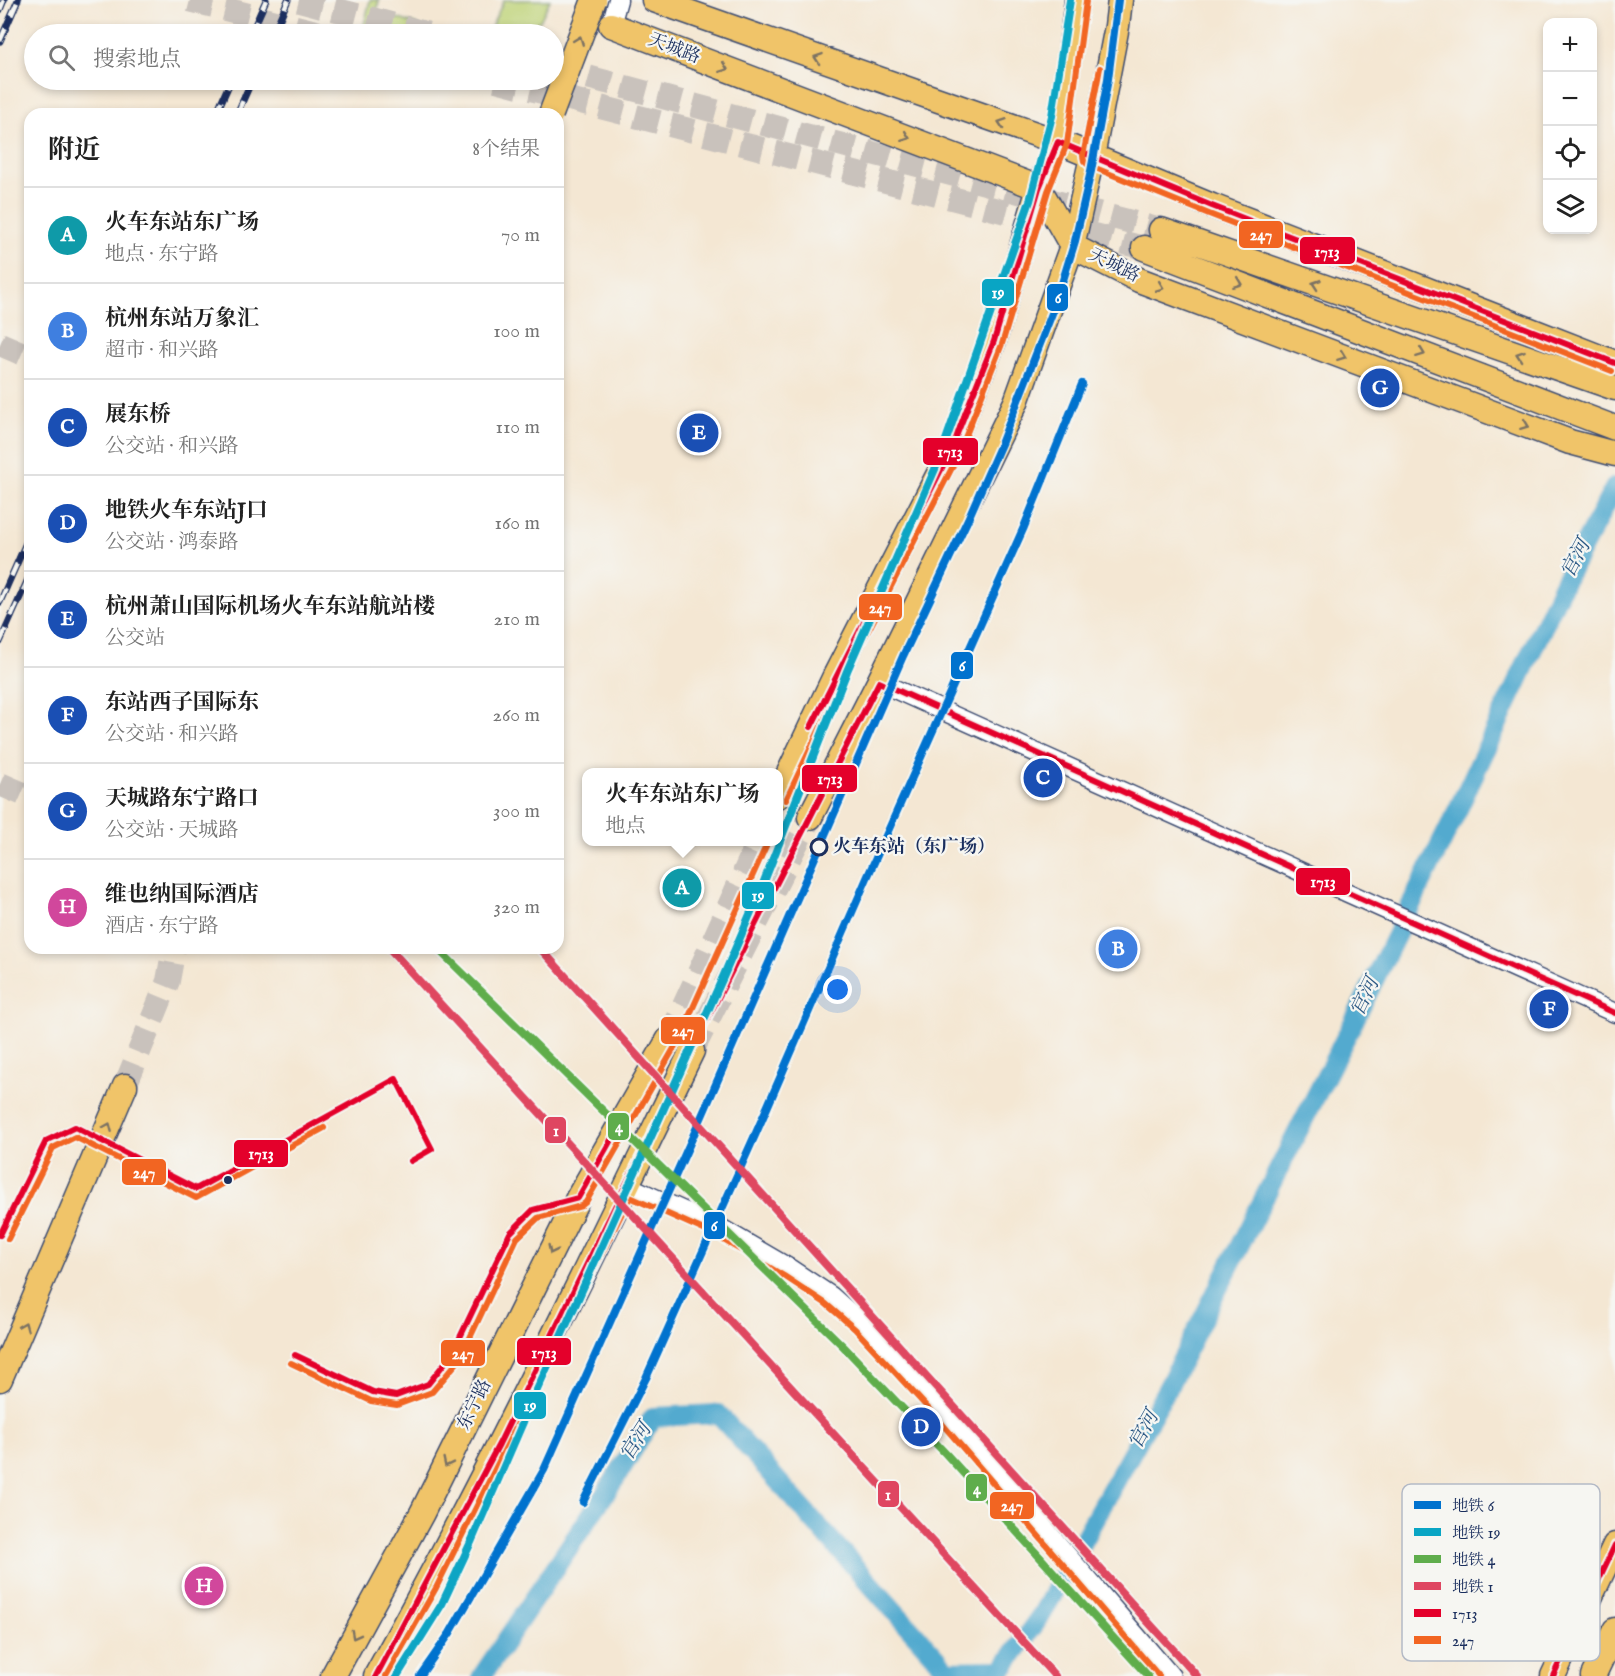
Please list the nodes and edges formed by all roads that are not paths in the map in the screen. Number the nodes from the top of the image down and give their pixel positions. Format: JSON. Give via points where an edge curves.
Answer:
{"nodes":[{"id":1,"x":594,"y":0,"type":"edge"},
{"id":2,"x":618,"y":0,"type":"edge"},
{"id":3,"x":654,"y":0,"type":"edge"},
{"id":4,"x":1077,"y":0,"type":"edge"},
{"id":5,"x":1120,"y":0,"type":"edge"},
{"id":6,"x":611,"y":25,"type":"joint"},
{"id":7,"x":564,"y":80,"type":"edge"},
{"id":8,"x":560,"y":90,"type":"edge"},
{"id":9,"x":553,"y":108,"type":"edge"},
{"id":10,"x":1058,"y":142,"type":"junction"},
{"id":11,"x":1092,"y":157,"type":"junction"},
{"id":12,"x":1039,"y":188,"type":"junction"},
{"id":13,"x":1161,"y":230,"type":"tunnel mouth"},
{"id":14,"x":1072,"y":246,"type":"junction"},
{"id":15,"x":1144,"y":248,"type":"tunnel mouth"},
{"id":16,"x":1615,"y":363,"type":"edge"},
{"id":17,"x":1615,"y":388,"type":"edge"},
{"id":18,"x":1610,"y":425,"type":"edge"},
{"id":19,"x":1615,"y":454,"type":"edge"},
{"id":20,"x":879,"y":682,"type":"junction"},
{"id":21,"x":783,"y":785,"type":"edge"},
{"id":22,"x":810,"y":817,"type":"tunnel mouth"},
{"id":23,"x":1615,"y":1013,"type":"edge"},
{"id":24,"x":669,"y":1039,"type":"tunnel mouth"},
{"id":25,"x":692,"y":1051,"type":"tunnel mouth"},
{"id":26,"x":125,"y":1086,"type":"tunnel mouth"},
{"id":27,"x":626,"y":1185,"type":"junction"},
{"id":28,"x":0,"y":1379,"type":"edge"},
{"id":29,"x":1615,"y":1545,"type":"edge"},
{"id":30,"x":1600,"y":1577,"type":"edge"},
{"id":31,"x":1615,"y":1632,"type":"edge"},
{"id":32,"x":1560,"y":1661,"type":"edge"},
{"id":33,"x":333,"y":1676,"type":"edge"},
{"id":34,"x":376,"y":1676,"type":"edge"},
{"id":35,"x":1171,"y":1676,"type":"edge"},
{"id":36,"x":1553,"y":1676,"type":"edge"},
{"id":37,"x":1593,"y":1676,"type":"edge"}],
"edges":[{"from":7,"to":1,"type":"main road","one_way":true,"bridge":true},
{"from":2,"to":6,"type":"street"},
{"from":10,"to":3,"type":"main road","one_way":true},
{"from":4,"to":10,"type":"main road"},
{"from":5,"to":11,"type":"main road"},
{"from":6,"to":12,"type":"main road","name":"天城路","one_way":true},
{"from":9,"to":8,"type":"main road","one_way":true,"bridge":true},
{"from":10,"to":11,"type":"main road"},
{"from":10,"to":12,"type":"main road"},
{"from":11,"to":14,"type":"main road"},
{"from":11,"to":16,"type":"main road"},
{"from":12,"to":14,"type":"main road","name":"天城路"},
{"from":12,"to":21,"type":"main road","via":[[994,341],[949,454]]},
{"from":17,"to":13,"type":"main road","one_way":true},
{"from":14,"to":19,"type":"main road","name":"天城路","one_way":true,"via":[[1139,280],[1559,438]]},
{"from":14,"to":20,"type":"main road","via":[[1016,402]]},
{"from":15,"to":18,"type":"main road","name":"天城路","one_way":true},
{"from":20,"to":22,"type":"main road"},
{"from":20,"to":23,"type":"street"},
{"from":24,"to":33,"type":"main road","name":"东宁路","one_way":true,"via":[[578,1198],[422,1513]]},
{"from":25,"to":27,"type":"main road"},
{"from":28,"to":26,"type":"main road","one_way":true},
{"from":27,"to":34,"type":"main road","via":[[438,1564]]},
{"from":27,"to":35,"type":"street","via":[[719,1227],[789,1268],[831,1296],[861,1323],[945,1413]]},
{"from":29,"to":30,"type":"main road"},
{"from":31,"to":37,"type":"main road"},
{"from":32,"to":36,"type":"main road"}]}
